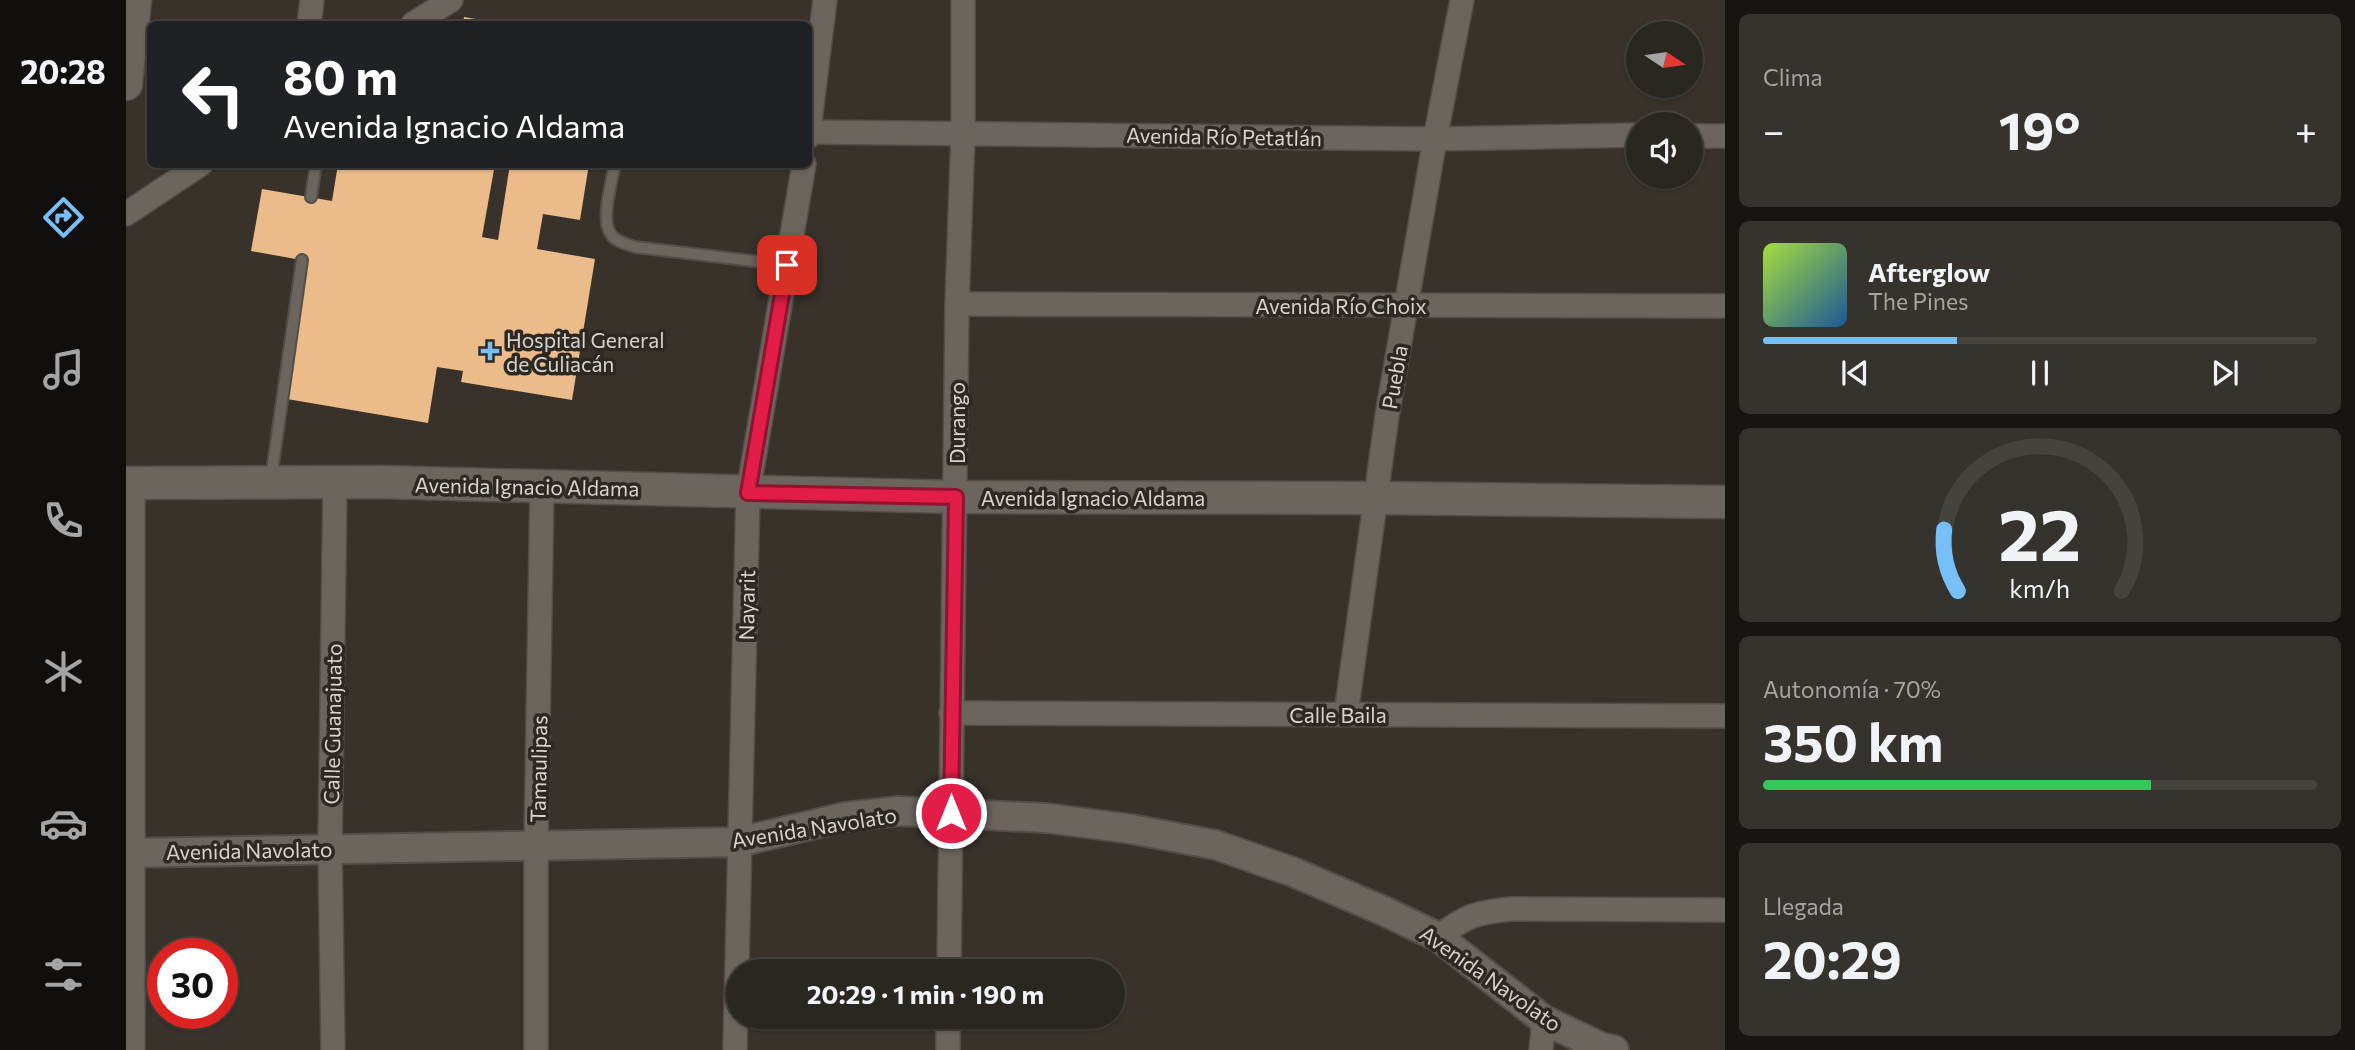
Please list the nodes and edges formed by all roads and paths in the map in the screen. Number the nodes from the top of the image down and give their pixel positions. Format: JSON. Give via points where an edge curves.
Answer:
{"nodes":[{"id":1,"x":135,"y":0,"type":"edge"},
{"id":2,"x":312,"y":0,"type":"edge"},
{"id":3,"x":825,"y":0,"type":"edge"},
{"id":4,"x":963,"y":0,"type":"edge"},
{"id":5,"x":1462,"y":0,"type":"edge"},
{"id":6,"x":443,"y":8,"type":"edge"},
{"id":7,"x":309,"y":21,"type":"edge"},
{"id":8,"x":419,"y":21,"type":"edge"},
{"id":9,"x":126,"y":84,"type":"edge"},
{"id":10,"x":812,"y":106,"type":"edge"},
{"id":11,"x":812,"y":131,"type":"edge"},
{"id":12,"x":963,"y":133,"type":"junction"},
{"id":13,"x":1626,"y":135,"type":"edge"},
{"id":14,"x":1703,"y":136,"type":"edge"},
{"id":15,"x":1725,"y":136,"type":"edge"},
{"id":16,"x":1435,"y":139,"type":"junction"},
{"id":17,"x":195,"y":168,"type":"edge"},
{"id":18,"x":315,"y":168,"type":"edge"},
{"id":19,"x":614,"y":168,"type":"edge"},
{"id":20,"x":803,"y":168,"type":"edge"},
{"id":21,"x":311,"y":197,"type":"dead end"},
{"id":22,"x":126,"y":214,"type":"edge"},
{"id":23,"x":302,"y":260,"type":"dead end"},
{"id":24,"x":787,"y":265,"type":"junction"},
{"id":25,"x":957,"y":304,"type":"junction"},
{"id":26,"x":1406,"y":305,"type":"junction"},
{"id":27,"x":1725,"y":306,"type":"edge"},
{"id":28,"x":271,"y":482,"type":"junction"},
{"id":29,"x":335,"y":482,"type":"junction"},
{"id":30,"x":129,"y":483,"type":"edge"},
{"id":31,"x":542,"y":487,"type":"junction"},
{"id":32,"x":748,"y":493,"type":"junction"},
{"id":33,"x":956,"y":497,"type":"junction"},
{"id":34,"x":1376,"y":498,"type":"junction"},
{"id":35,"x":1725,"y":502,"type":"edge"},
{"id":36,"x":951,"y":713,"type":"junction"},
{"id":37,"x":1346,"y":715,"type":"junction"},
{"id":38,"x":1725,"y":716,"type":"edge"},
{"id":39,"x":951,"y":813,"type":"junction"},
{"id":40,"x":739,"y":842,"type":"junction"},
{"id":41,"x":537,"y":845,"type":"junction"},
{"id":42,"x":330,"y":848,"type":"junction"},
{"id":43,"x":129,"y":853,"type":"edge"},
{"id":44,"x":1725,"y":910,"type":"edge"},
{"id":45,"x":1438,"y":937,"type":"junction"},
{"id":46,"x":949,"y":959,"type":"edge"},
{"id":47,"x":1544,"y":1020,"type":"junction"},
{"id":48,"x":948,"y":1029,"type":"edge"},
{"id":49,"x":132,"y":1050,"type":"edge"},
{"id":50,"x":333,"y":1050,"type":"edge"},
{"id":51,"x":536,"y":1050,"type":"edge"},
{"id":52,"x":735,"y":1050,"type":"edge"},
{"id":53,"x":948,"y":1050,"type":"edge"},
{"id":54,"x":1541,"y":1050,"type":"edge"},
{"id":55,"x":1614,"y":1050,"type":"edge"}],
"edges":[{"from":1,"to":9,"type":"main road"},
{"from":2,"to":7,"type":"street"},
{"from":3,"to":10,"type":"street"},
{"from":4,"to":12,"type":"street","name":"Durango"},
{"from":5,"to":16,"type":"street","name":"Puebla"},
{"from":6,"to":8,"type":"street"},
{"from":11,"to":12,"type":"street","name":"Avenida Río Petatlán"},
{"from":12,"to":16,"type":"street","name":"Avenida Río Petatlán"},
{"from":12,"to":25,"type":"street","name":"Durango"},
{"from":13,"to":16,"type":"street","name":"Avenida Río Petatlán"},
{"from":14,"to":15,"type":"street"},
{"from":16,"to":26,"type":"street","name":"Puebla"},
{"from":17,"to":22,"type":"street"},
{"from":18,"to":21,"type":"lane"},
{"from":19,"to":24,"type":"lane","via":[[607,221],[610,234],[618,241],[635,247]]},
{"from":20,"to":24,"type":"street","name":"Nayarit"},
{"from":23,"to":28,"type":"lane"},
{"from":24,"to":32,"type":"street","name":"Nayarit"},
{"from":25,"to":26,"type":"street","name":"Avenida Río Choix"},
{"from":25,"to":33,"type":"street","name":"Durango"},
{"from":26,"to":27,"type":"street","name":"Avenida Río Choix"},
{"from":26,"to":34,"type":"street","name":"Puebla"},
{"from":28,"to":29,"type":"main road","name":"Avenida Ignacio Aldama"},
{"from":28,"to":30,"type":"main road","name":"Avenida Ignacio Aldama"},
{"from":29,"to":31,"type":"main road","name":"Avenida Ignacio Aldama"},
{"from":29,"to":42,"type":"street","name":"Calle Guanajuato"},
{"from":30,"to":43,"type":"street"},
{"from":31,"to":32,"type":"main road","name":"Avenida Ignacio Aldama"},
{"from":31,"to":41,"type":"street","name":"Tamaulipas"},
{"from":32,"to":33,"type":"main road","name":"Avenida Ignacio Aldama"},
{"from":32,"to":40,"type":"street","name":"Nayarit"},
{"from":33,"to":34,"type":"main road","name":"Avenida Ignacio Aldama"},
{"from":33,"to":36,"type":"street","name":"Durango"},
{"from":34,"to":35,"type":"main road","name":"Avenida Ignacio Aldama"},
{"from":34,"to":37,"type":"street","name":"Puebla"},
{"from":36,"to":37,"type":"street","name":"Calle Baila"},
{"from":36,"to":39,"type":"street","name":"Durango"},
{"from":37,"to":38,"type":"street","name":"Calle Baila"},
{"from":39,"to":40,"type":"street","name":"Avenida Navolato","via":[[898,811],[845,817]]},
{"from":39,"to":45,"type":"street","name":"Avenida Navolato","via":[[1046,818],[1216,845],[1293,872]]},
{"from":39,"to":46,"type":"street","name":"Durango"},
{"from":40,"to":41,"type":"street","name":"Avenida Navolato"},
{"from":40,"to":52,"type":"street","name":"Nayarit"},
{"from":41,"to":42,"type":"street","name":"Avenida Navolato"},
{"from":41,"to":51,"type":"street","name":"Tamaulipas"},
{"from":42,"to":43,"type":"street","name":"Avenida Navolato"},
{"from":42,"to":50,"type":"street","name":"Calle Guanajuato"},
{"from":43,"to":49,"type":"street"},
{"from":44,"to":45,"type":"street","via":[[1511,909],[1463,918]]},
{"from":45,"to":47,"type":"street","name":"Avenida Navolato"},
{"from":47,"to":54,"type":"street"},
{"from":47,"to":55,"type":"street","name":"Avenida Navolato"},
{"from":48,"to":53,"type":"street"}]}
